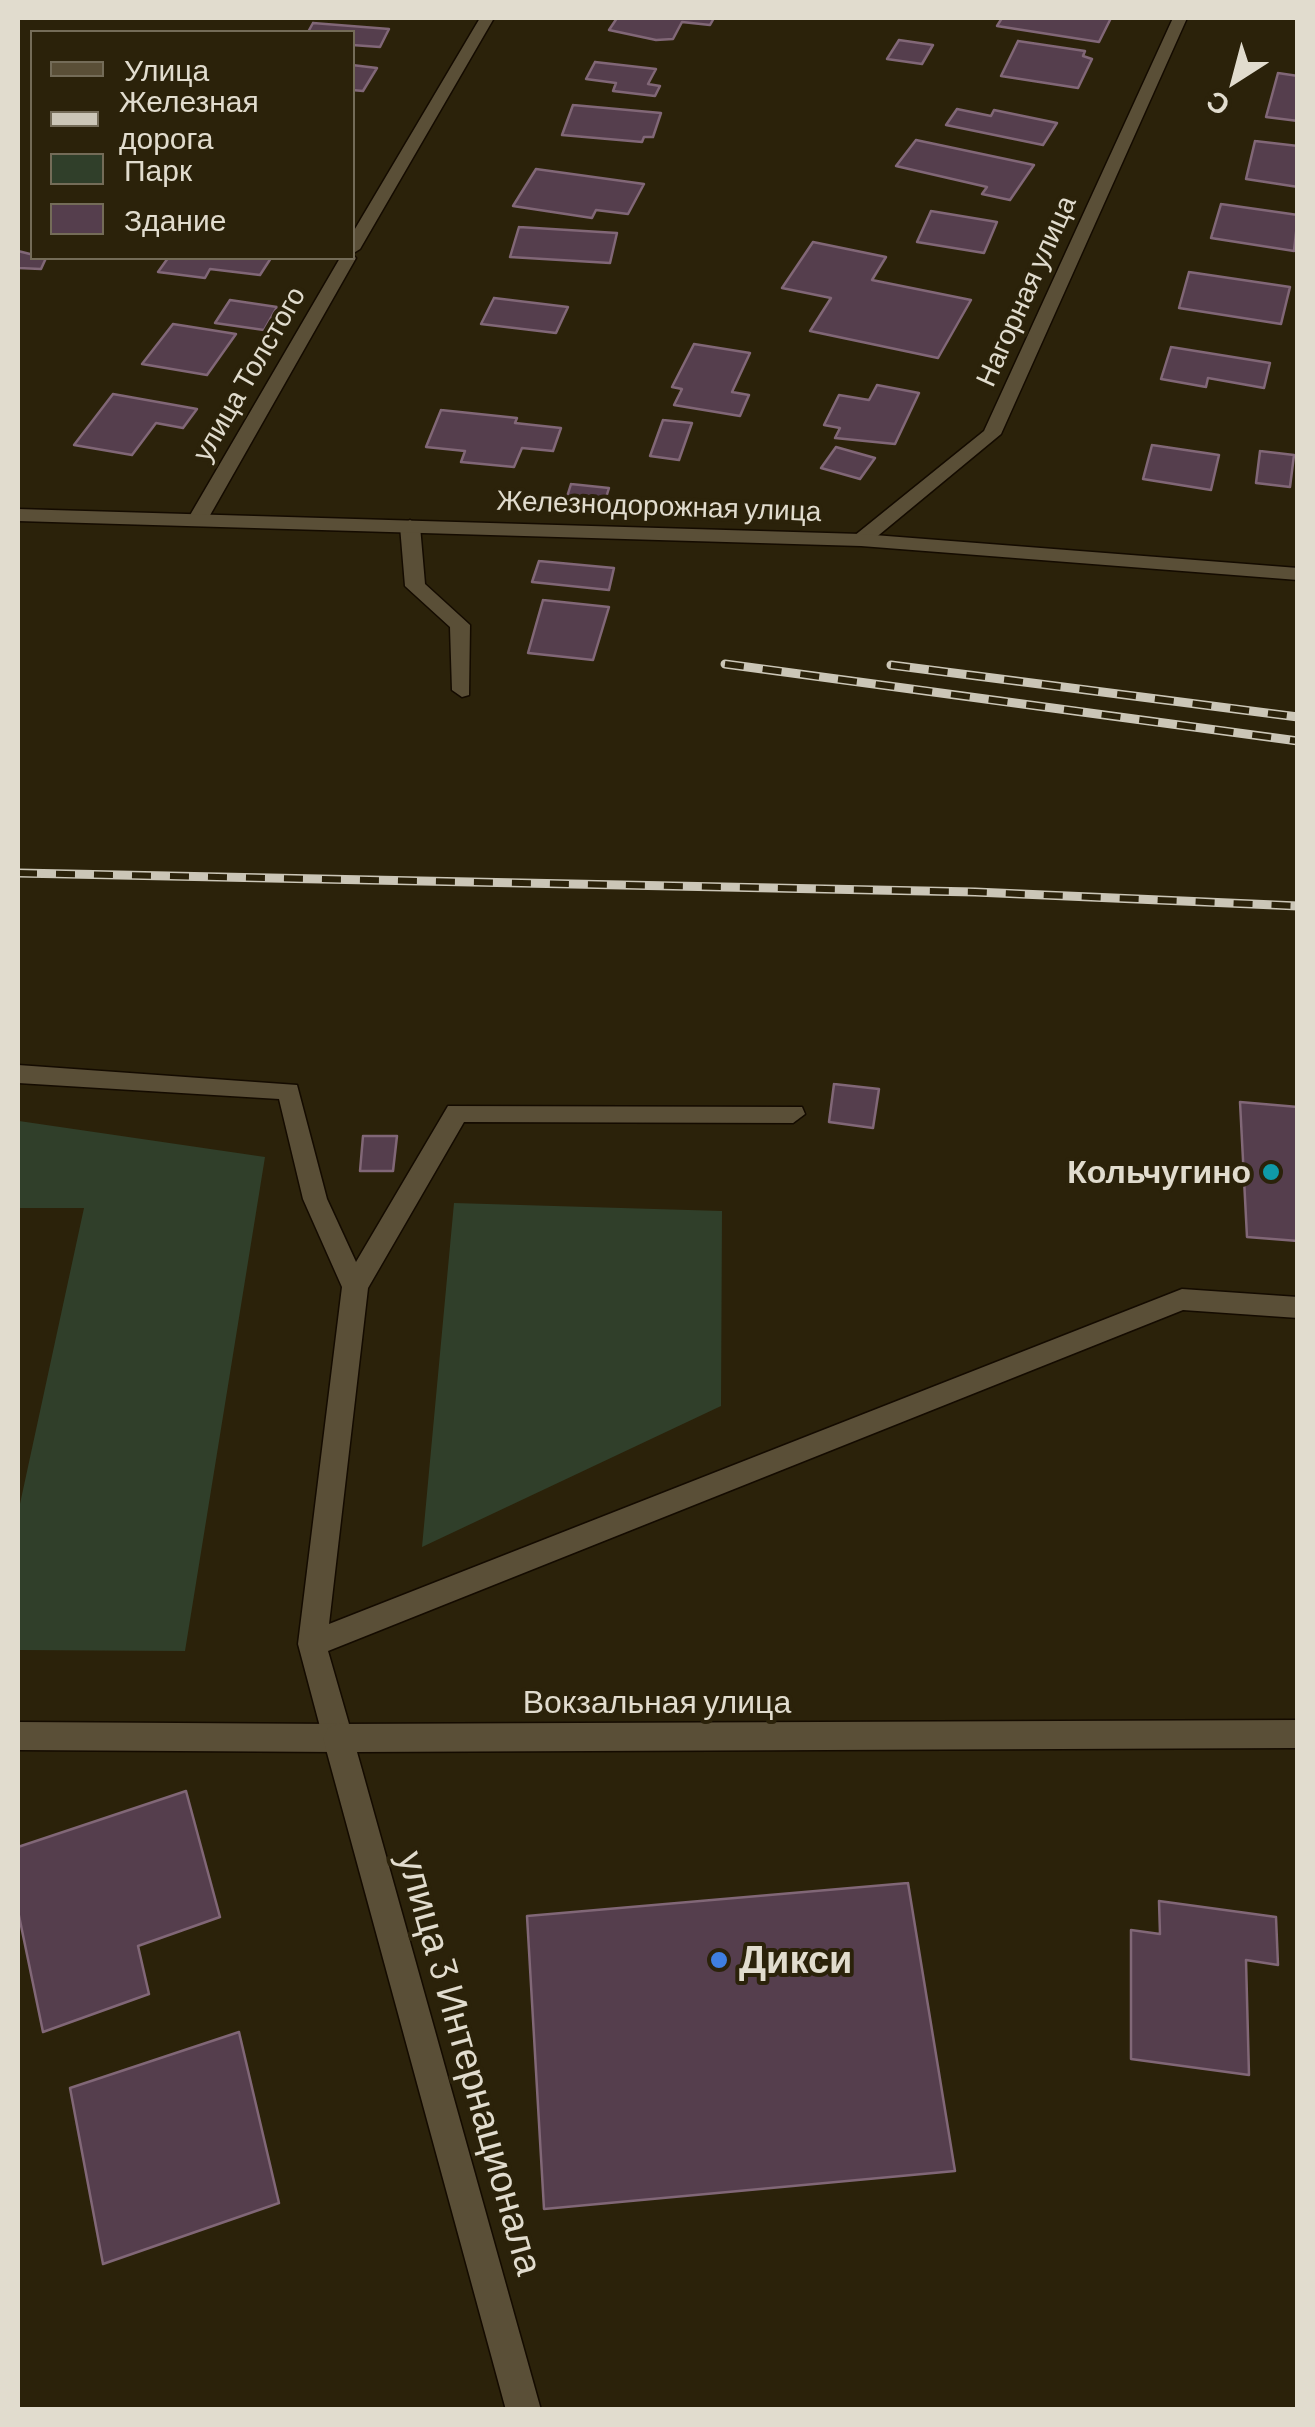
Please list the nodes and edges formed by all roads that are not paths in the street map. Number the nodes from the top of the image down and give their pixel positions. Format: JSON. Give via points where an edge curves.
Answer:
{"nodes":[{"id":1,"x":487,"y":18,"type":"edge"},
{"id":2,"x":1180,"y":18,"type":"edge"},
{"id":3,"x":355,"y":245,"type":"edge"},
{"id":4,"x":347,"y":260,"type":"edge"},
{"id":5,"x":18,"y":514,"type":"edge"},
{"id":6,"x":199,"y":517,"type":"junction"},
{"id":7,"x":410,"y":526,"type":"junction"},
{"id":8,"x":861,"y":540,"type":"junction"},
{"id":9,"x":1298,"y":574,"type":"edge"},
{"id":10,"x":462,"y":690,"type":"dead end"},
{"id":11,"x":18,"y":1074,"type":"edge"},
{"id":12,"x":793,"y":1114,"type":"dead end"},
{"id":13,"x":355,"y":1286,"type":"junction"},
{"id":14,"x":1298,"y":1308,"type":"edge"},
{"id":15,"x":312,"y":1644,"type":"junction"},
{"id":16,"x":1298,"y":1734,"type":"edge"},
{"id":17,"x":18,"y":1736,"type":"edge"},
{"id":18,"x":338,"y":1738,"type":"junction"},
{"id":19,"x":524,"y":2410,"type":"edge"}],
"edges":[{"from":1,"to":3,"type":"street"},
{"from":2,"to":8,"type":"street","name":"Нагорная улица","via":[[992,434]]},
{"from":4,"to":6,"type":"street","name":"улица Толстого"},
{"from":5,"to":6,"type":"street","name":"Железнодорожная улица"},
{"from":6,"to":7,"type":"street","name":"Железнодорожная улица"},
{"from":7,"to":8,"type":"street","name":"Железнодорожная улица"},
{"from":7,"to":10,"type":"street","via":[[414,586],[460,625]]},
{"from":8,"to":9,"type":"street","name":"Железнодорожная улица"},
{"from":11,"to":13,"type":"street","via":[[289,1091],[316,1199]]},
{"from":12,"to":13,"type":"street","via":[[458,1112]]},
{"from":13,"to":15,"type":"street"},
{"from":14,"to":15,"type":"street","via":[[1182,1299]]},
{"from":15,"to":18,"type":"street","name":"улица 3 Интернационала"},
{"from":16,"to":18,"type":"street","name":"Вокзальная улица"},
{"from":17,"to":18,"type":"street","name":"Вокзальная улица"},
{"from":18,"to":19,"type":"street","name":"улица 3 Интернационала"}]}
